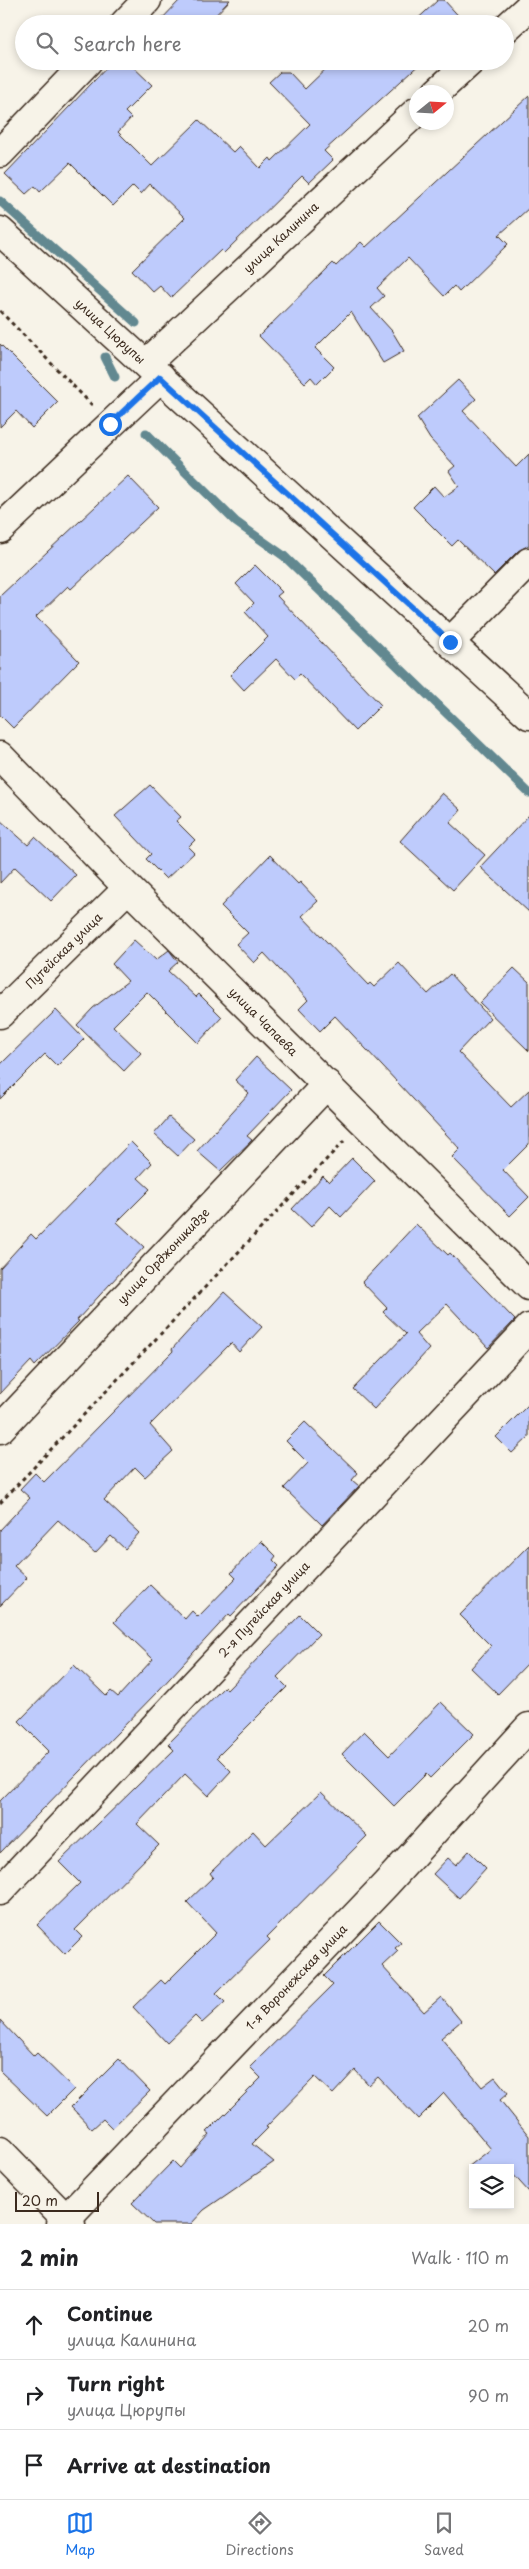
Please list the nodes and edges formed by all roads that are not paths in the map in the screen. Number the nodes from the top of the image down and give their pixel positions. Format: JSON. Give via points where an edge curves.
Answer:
{"nodes":[{"id":1,"x":147,"y":0,"type":"edge"},
{"id":2,"x":529,"y":7,"type":"edge"},
{"id":3,"x":133,"y":15,"type":"edge"},
{"id":4,"x":514,"y":21,"type":"edge"},
{"id":5,"x":79,"y":70,"type":"edge"},
{"id":6,"x":461,"y":70,"type":"edge"},
{"id":7,"x":445,"y":85,"type":"edge"},
{"id":8,"x":409,"y":119,"type":"edge"},
{"id":9,"x":0,"y":153,"type":"edge"},
{"id":10,"x":0,"y":232,"type":"edge"},
{"id":11,"x":153,"y":370,"type":"junction"},
{"id":12,"x":0,"y":529,"type":"edge"},
{"id":13,"x":529,"y":562,"type":"edge"},
{"id":14,"x":450,"y":642,"type":"junction"},
{"id":15,"x":529,"y":715,"type":"edge"},
{"id":16,"x":0,"y":756,"type":"edge"},
{"id":17,"x":128,"y":888,"type":"junction"},
{"id":18,"x":0,"y":1014,"type":"edge"},
{"id":19,"x":327,"y":1084,"type":"junction"},
{"id":20,"x":529,"y":1286,"type":"edge"},
{"id":21,"x":529,"y":1328,"type":"edge"},
{"id":22,"x":0,"y":1429,"type":"edge"},
{"id":23,"x":529,"y":1727,"type":"edge"},
{"id":24,"x":0,"y":1891,"type":"edge"},
{"id":25,"x":0,"y":2151,"type":"edge"},
{"id":26,"x":66,"y":2222,"type":"edge"}],
"edges":[{"from":1,"to":3,"type":"street"},
{"from":2,"to":4,"type":"street"},
{"from":5,"to":9,"type":"street"},
{"from":6,"to":7,"type":"street"},
{"from":8,"to":11,"type":"street","name":"улица Калинина"},
{"from":10,"to":11,"type":"street","name":"улица Цюрупы"},
{"from":11,"to":12,"type":"street","name":"улица Калинина","via":[[110,424]]},
{"from":11,"to":14,"type":"street","name":"улица Цюрупы"},
{"from":13,"to":14,"type":"street"},
{"from":14,"to":15,"type":"street","name":"улица Цюрупы"},
{"from":16,"to":17,"type":"street","name":"улица Чапаева"},
{"from":17,"to":18,"type":"street","name":"Путейская улица"},
{"from":17,"to":19,"type":"street","name":"улица Чапаева"},
{"from":19,"to":20,"type":"street","name":"улица Чапаева"},
{"from":19,"to":22,"type":"street","name":"улица Орджоникидзе"},
{"from":21,"to":24,"type":"street","name":"2-я Путейская улица"},
{"from":23,"to":26,"type":"street","name":"1-я Воронежская улица","via":[[392,1878]]},
{"from":25,"to":26,"type":"street"}]}
